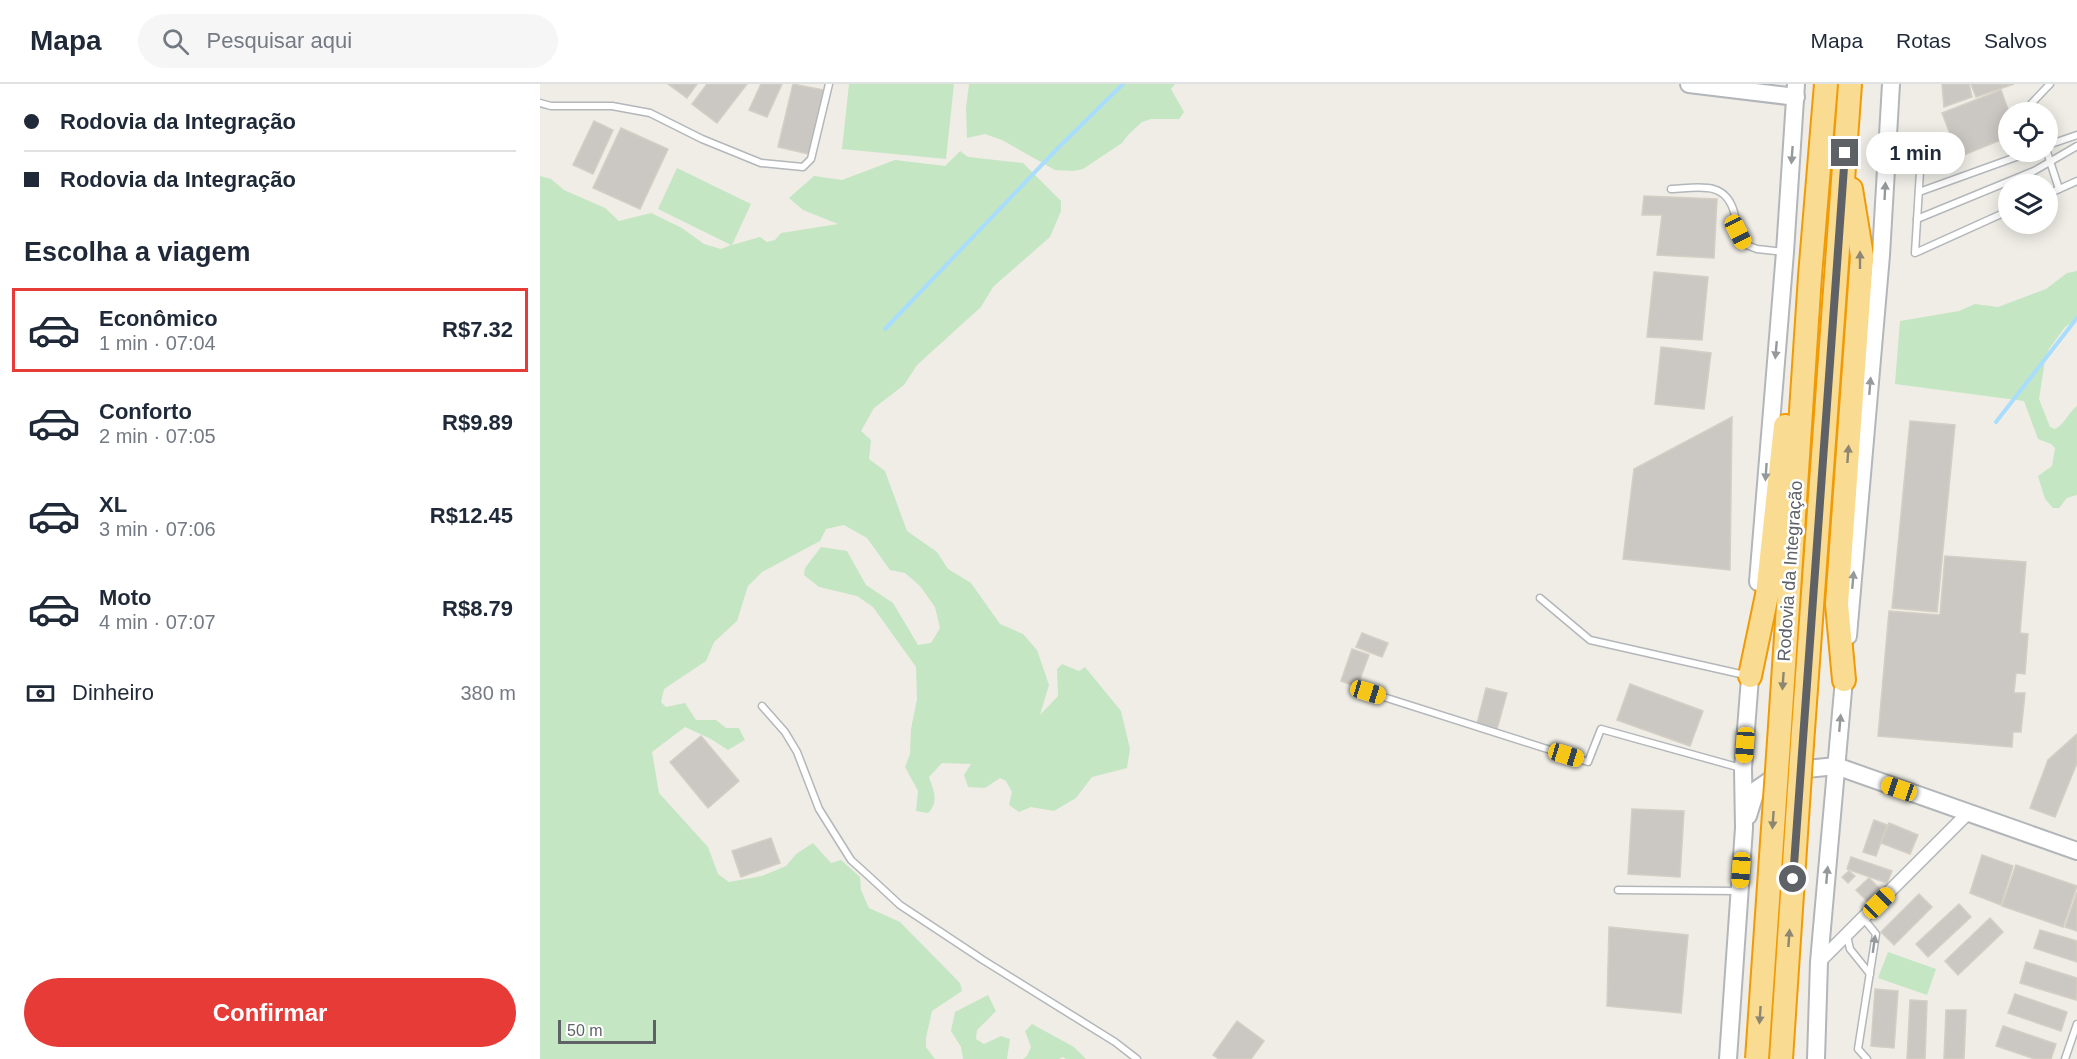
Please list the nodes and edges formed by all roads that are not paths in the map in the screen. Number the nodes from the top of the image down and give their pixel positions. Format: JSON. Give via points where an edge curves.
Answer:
{"nodes":[{"id":1,"x":829,"y":84,"type":"edge"},
{"id":2,"x":1689,"y":84,"type":"edge"},
{"id":3,"x":1826,"y":84,"type":"edge"},
{"id":4,"x":1850,"y":84,"type":"edge"},
{"id":5,"x":1892,"y":84,"type":"edge"},
{"id":6,"x":2050,"y":84,"type":"edge"},
{"id":7,"x":1796,"y":90,"type":"edge"},
{"id":8,"x":2033,"y":102,"type":"edge"},
{"id":9,"x":540,"y":103,"type":"edge"},
{"id":10,"x":2077,"y":135,"type":"edge"},
{"id":11,"x":2058,"y":142,"type":"edge"},
{"id":12,"x":2077,"y":146,"type":"edge"},
{"id":13,"x":1845,"y":153,"type":"junction"},
{"id":14,"x":1821,"y":155,"type":"junction"},
{"id":15,"x":1887,"y":155,"type":"junction"},
{"id":16,"x":2058,"y":157,"type":"edge"},
{"id":17,"x":2002,"y":162,"type":"edge"},
{"id":18,"x":2048,"y":162,"type":"edge"},
{"id":19,"x":2050,"y":162,"type":"edge"},
{"id":20,"x":2077,"y":181,"type":"edge"},
{"id":21,"x":1671,"y":189,"type":"dead end"},
{"id":22,"x":2059,"y":189,"type":"joint"},
{"id":23,"x":1919,"y":192,"type":"junction"},
{"id":24,"x":1998,"y":216,"type":"edge"},
{"id":25,"x":1917,"y":219,"type":"junction"},
{"id":26,"x":1785,"y":252,"type":"junction"},
{"id":27,"x":1540,"y":598,"type":"dead end"},
{"id":28,"x":1750,"y":676,"type":"junction"},
{"id":29,"x":1844,"y":680,"type":"junction"},
{"id":30,"x":1368,"y":692,"type":"dead end"},
{"id":31,"x":762,"y":706,"type":"dead end"},
{"id":32,"x":1836,"y":766,"type":"junction"},
{"id":33,"x":1743,"y":768,"type":"junction"},
{"id":34,"x":1968,"y":813,"type":"junction"},
{"id":35,"x":1744,"y":828,"type":"junction"},
{"id":36,"x":2077,"y":851,"type":"edge"},
{"id":37,"x":1618,"y":891,"type":"dead end"},
{"id":38,"x":1740,"y":891,"type":"junction"},
{"id":39,"x":1863,"y":918,"type":"junction"},
{"id":40,"x":1846,"y":935,"type":"junction"},
{"id":41,"x":1819,"y":962,"type":"junction"},
{"id":42,"x":1870,"y":974,"type":"junction"},
{"id":43,"x":2077,"y":1024,"type":"edge"},
{"id":44,"x":1137,"y":1059,"type":"edge"},
{"id":45,"x":1728,"y":1059,"type":"edge"},
{"id":46,"x":1757,"y":1059,"type":"edge"},
{"id":47,"x":1781,"y":1059,"type":"edge"},
{"id":48,"x":1816,"y":1059,"type":"edge"},
{"id":49,"x":1867,"y":1059,"type":"edge"},
{"id":50,"x":2065,"y":1059,"type":"edge"}],
"edges":[{"from":1,"to":9,"type":"lane","via":[[811,159],[803,167],[761,163],[650,113],[612,106]]},
{"from":2,"to":7,"type":"main road"},
{"from":3,"to":14,"type":"highway","name":"Rodovia da Integração"},
{"from":4,"to":13,"type":"highway","name":"Rodovia da Integração"},
{"from":5,"to":15,"type":"main road"},
{"from":6,"to":8,"type":"lane"},
{"from":7,"to":26,"type":"main road","one_way":true},
{"from":10,"to":11,"type":"lane"},
{"from":12,"to":16,"type":"lane"},
{"from":29,"to":13,"type":"highway","one_way":true,"via":[[1837,604],[1862,256]]},
{"from":47,"to":13,"type":"highway","name":"Rodovia da Integração","one_way":true,"bridge":true},
{"from":14,"to":28,"type":"highway","via":[[1811,182],[1767,594]]},
{"from":14,"to":46,"type":"highway","name":"Rodovia da Integração","one_way":true,"bridge":true},
{"from":15,"to":23,"type":"lane","via":[[1921,155]]},
{"from":29,"to":15,"type":"main road","one_way":true},
{"from":17,"to":23,"type":"lane"},
{"from":18,"to":25,"type":"lane"},
{"from":19,"to":22,"type":"lane"},
{"from":20,"to":22,"type":"lane"},
{"from":21,"to":26,"type":"lane","via":[[1709,188],[1721,192],[1729,199],[1744,244]]},
{"from":23,"to":25,"type":"lane"},
{"from":24,"to":25,"type":"lane","via":[[1915,252]]},
{"from":26,"to":28,"type":"main road","one_way":true},
{"from":27,"to":28,"type":"lane","via":[[1590,640]]},
{"from":28,"to":33,"type":"main road"},
{"from":32,"to":29,"type":"main road","one_way":true},
{"from":30,"to":33,"type":"lane","via":[[1588,762],[1601,729]]},
{"from":31,"to":44,"type":"lane","via":[[797,752],[819,809],[851,860],[900,905]]},
{"from":32,"to":34,"type":"main road"},
{"from":32,"to":35,"type":"main road","via":[[1787,771],[1769,781],[1756,790]]},
{"from":41,"to":32,"type":"main road","one_way":true},
{"from":33,"to":35,"type":"main road"},
{"from":34,"to":36,"type":"main road"},
{"from":34,"to":39,"type":"street"},
{"from":35,"to":38,"type":"main road"},
{"from":37,"to":38,"type":"lane"},
{"from":38,"to":45,"type":"main road"},
{"from":39,"to":40,"type":"street"},
{"from":42,"to":39,"type":"lane","one_way":true,"via":[[1876,934]]},
{"from":40,"to":41,"type":"street"},
{"from":40,"to":42,"type":"lane","via":[[1850,949]]},
{"from":41,"to":48,"type":"main road"},
{"from":42,"to":49,"type":"lane","via":[[1858,1049]]},
{"from":43,"to":50,"type":"lane"}]}
